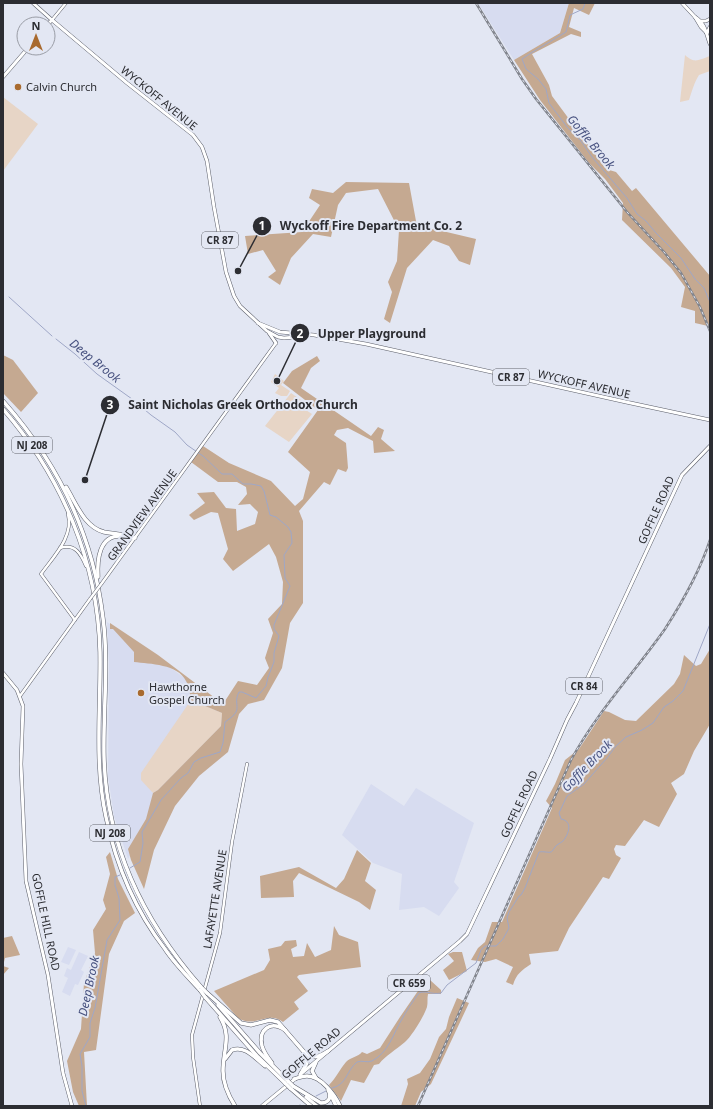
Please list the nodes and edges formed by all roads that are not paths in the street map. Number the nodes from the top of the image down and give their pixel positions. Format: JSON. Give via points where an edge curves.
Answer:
{"nodes":[{"id":1,"x":33,"y":3,"type":"edge"},
{"id":2,"x":66,"y":3,"type":"edge"},
{"id":3,"x":682,"y":3,"type":"edge"},
{"id":4,"x":48,"y":16,"type":"edge"},
{"id":5,"x":55,"y":16,"type":"edge"},
{"id":6,"x":695,"y":17,"type":"junction"},
{"id":7,"x":710,"y":19,"type":"edge"},
{"id":8,"x":700,"y":20,"type":"junction"},
{"id":9,"x":56,"y":23,"type":"edge"},
{"id":10,"x":710,"y":27,"type":"edge"},
{"id":11,"x":706,"y":33,"type":"junction"},
{"id":12,"x":710,"y":44,"type":"edge"},
{"id":13,"x":21,"y":56,"type":"edge"},
{"id":14,"x":3,"y":77,"type":"edge"},
{"id":15,"x":258,"y":323,"type":"junction"},
{"id":16,"x":267,"y":331,"type":"junction"},
{"id":17,"x":280,"y":332,"type":"junction"},
{"id":18,"x":312,"y":335,"type":"junction"},
{"id":19,"x":278,"y":337,"type":"junction"},
{"id":20,"x":276,"y":343,"type":"junction"},
{"id":21,"x":3,"y":401,"type":"edge"},
{"id":22,"x":3,"y":410,"type":"edge"},
{"id":23,"x":710,"y":420,"type":"edge"},
{"id":24,"x":710,"y":446,"type":"edge"},
{"id":25,"x":52,"y":465,"type":"junction"},
{"id":26,"x":56,"y":484,"type":"junction"},
{"id":27,"x":135,"y":538,"type":"junction"},
{"id":28,"x":60,"y":548,"type":"junction"},
{"id":29,"x":94,"y":592,"type":"junction"},
{"id":30,"x":99,"y":592,"type":"junction"},
{"id":31,"x":75,"y":620,"type":"junction"},
{"id":32,"x":3,"y":673,"type":"edge"},
{"id":33,"x":20,"y":696,"type":"junction"},
{"id":34,"x":247,"y":764,"type":"dead end"},
{"id":35,"x":467,"y":934,"type":"joint"},
{"id":36,"x":201,"y":989,"type":"junction"},
{"id":37,"x":206,"y":995,"type":"junction"},
{"id":38,"x":213,"y":1006,"type":"junction"},
{"id":39,"x":290,"y":1034,"type":"junction"},
{"id":40,"x":328,"y":1051,"type":"junction"},
{"id":41,"x":304,"y":1052,"type":"junction"},
{"id":42,"x":316,"y":1062,"type":"junction"},
{"id":43,"x":224,"y":1066,"type":"junction"},
{"id":44,"x":300,"y":1075,"type":"junction"},
{"id":45,"x":294,"y":1079,"type":"junction"},
{"id":46,"x":316,"y":1079,"type":"junction"},
{"id":47,"x":286,"y":1082,"type":"junction"},
{"id":48,"x":325,"y":1086,"type":"junction"},
{"id":49,"x":292,"y":1087,"type":"junction"},
{"id":50,"x":328,"y":1090,"type":"junction"},
{"id":51,"x":318,"y":1104,"type":"edge"},
{"id":52,"x":265,"y":1105,"type":"edge"},
{"id":53,"x":72,"y":1106,"type":"edge"},
{"id":54,"x":200,"y":1106,"type":"edge"},
{"id":55,"x":235,"y":1106,"type":"edge"},
{"id":56,"x":310,"y":1106,"type":"edge"},
{"id":57,"x":328,"y":1106,"type":"edge"},
{"id":58,"x":336,"y":1106,"type":"edge"},
{"id":59,"x":340,"y":1106,"type":"edge"}],
"edges":[{"from":1,"to":4,"type":"main road","name":"WYCKOFF AVENUE","number":"CR 87"},
{"from":2,"to":5,"type":"street"},
{"from":3,"to":6,"type":"main road"},
{"from":6,"to":8,"type":"main road"},
{"from":6,"to":11,"type":"main road"},
{"from":7,"to":8,"type":"main road","via":[[704,22]]},
{"from":8,"to":11,"type":"main road"},
{"from":9,"to":15,"type":"main road","name":"WYCKOFF AVENUE","number":"CR 87","via":[[126,83],[188,130],[198,141],[207,161],[231,291],[240,306]]},
{"from":10,"to":11,"type":"main road"},
{"from":11,"to":12,"type":"main road"},
{"from":13,"to":14,"type":"main road"},
{"from":15,"to":16,"type":"main road","name":"WYCKOFF AVENUE","number":"CR 87"},
{"from":15,"to":17,"type":"main road","name":"WYCKOFF AVENUE","number":"CR 87"},
{"from":16,"to":19,"type":"main road","name":"WYCKOFF AVENUE","number":"CR 87"},
{"from":16,"to":20,"type":"main road"},
{"from":17,"to":18,"type":"main road","name":"WYCKOFF AVENUE","number":"CR 87"},
{"from":17,"to":19,"type":"main road"},
{"from":18,"to":19,"type":"main road","name":"WYCKOFF AVENUE","number":"CR 87"},
{"from":18,"to":23,"type":"main road","name":"WYCKOFF AVENUE","number":"CR 87","via":[[390,348]]},
{"from":19,"to":20,"type":"main road"},
{"from":20,"to":27,"type":"street","name":"GRANDVIEW AVENUE"},
{"from":21,"to":25,"type":"highway","number":"NJ 208"},
{"from":22,"to":26,"type":"highway","number":"NJ 208","via":[[31,444]]},
{"from":24,"to":35,"type":"main road","name":"GOFFLE ROAD","number":"CR 84","via":[[682,475]]},
{"from":25,"to":27,"type":"highway","via":[[88,522],[103,532]]},
{"from":25,"to":30,"type":"highway","number":"NJ 208","via":[[81,527]]},
{"from":26,"to":28,"type":"street","via":[[69,523]]},
{"from":26,"to":29,"type":"highway","number":"NJ 208","via":[[79,537]]},
{"from":27,"to":30,"type":"highway","via":[[117,536],[105,543],[98,563]]},
{"from":27,"to":31,"type":"street","name":"GRANDVIEW AVENUE","bridge":true},
{"from":28,"to":29,"type":"street","via":[[71,547],[79,552]]},
{"from":28,"to":31,"type":"street","via":[[41,574]]},
{"from":29,"to":36,"type":"highway","number":"NJ 208","via":[[100,651],[99,767],[110,835],[122,872],[145,920],[170,956]]},
{"from":30,"to":36,"type":"highway","number":"NJ 208","via":[[106,650],[105,766],[108,800],[115,833],[127,870],[148,913]]},
{"from":31,"to":33,"type":"street","name":"GRANDVIEW AVENUE"},
{"from":32,"to":33,"type":"main road","name":"GOFFLE HILL ROAD"},
{"from":33,"to":53,"type":"main road","name":"GOFFLE HILL ROAD","via":[[23,708],[21,764],[26,880],[48,975],[63,1073]]},
{"from":34,"to":54,"type":"street","name":"LAFAYETTE AVENUE","via":[[232,842],[220,933],[192,1035],[192,1057]]},
{"from":35,"to":40,"type":"main road","name":"GOFFLE ROAD","number":"CR 659"},
{"from":36,"to":37,"type":"highway","number":"NJ 208","bridge":true},
{"from":37,"to":38,"type":"highway","number":"NJ 208"},
{"from":37,"to":39,"type":"highway","via":[[241,1023],[251,1025],[276,1020]]},
{"from":37,"to":47,"type":"highway","number":"NJ 208"},
{"from":38,"to":43,"type":"highway","via":[[227,1031]]},
{"from":38,"to":47,"type":"highway","number":"NJ 208","via":[[258,1056]]},
{"from":39,"to":41,"type":"highway"},
{"from":39,"to":47,"type":"highway","via":[[273,1026],[265,1029],[262,1037],[266,1055]]},
{"from":40,"to":41,"type":"highway","via":[[314,1057]]},
{"from":40,"to":42,"type":"main road","name":"GOFFLE ROAD","number":"CR 659"},
{"from":41,"to":44,"type":"highway","via":[[307,1063]]},
{"from":42,"to":44,"type":"main road","name":"GOFFLE ROAD","number":"CR 659"},
{"from":42,"to":46,"type":"highway","via":[[312,1071]]},
{"from":43,"to":47,"type":"highway","via":[[230,1052],[244,1049]]},
{"from":43,"to":55,"type":"highway","via":[[225,1085]]},
{"from":44,"to":45,"type":"main road","name":"GOFFLE ROAD","number":"CR 659"},
{"from":45,"to":46,"type":"highway","via":[[305,1076]]},
{"from":45,"to":52,"type":"main road","name":"GOFFLE ROAD","number":"CR 659"},
{"from":46,"to":48,"type":"highway"},
{"from":47,"to":49,"type":"highway","number":"NJ 208","bridge":true},
{"from":48,"to":50,"type":"highway"},
{"from":48,"to":59,"type":"highway","via":[[334,1093]]},
{"from":49,"to":51,"type":"highway"},
{"from":49,"to":56,"type":"highway","number":"NJ 208"},
{"from":50,"to":51,"type":"highway","via":[[329,1099]]},
{"from":50,"to":58,"type":"highway"},
{"from":51,"to":57,"type":"highway"}]}
